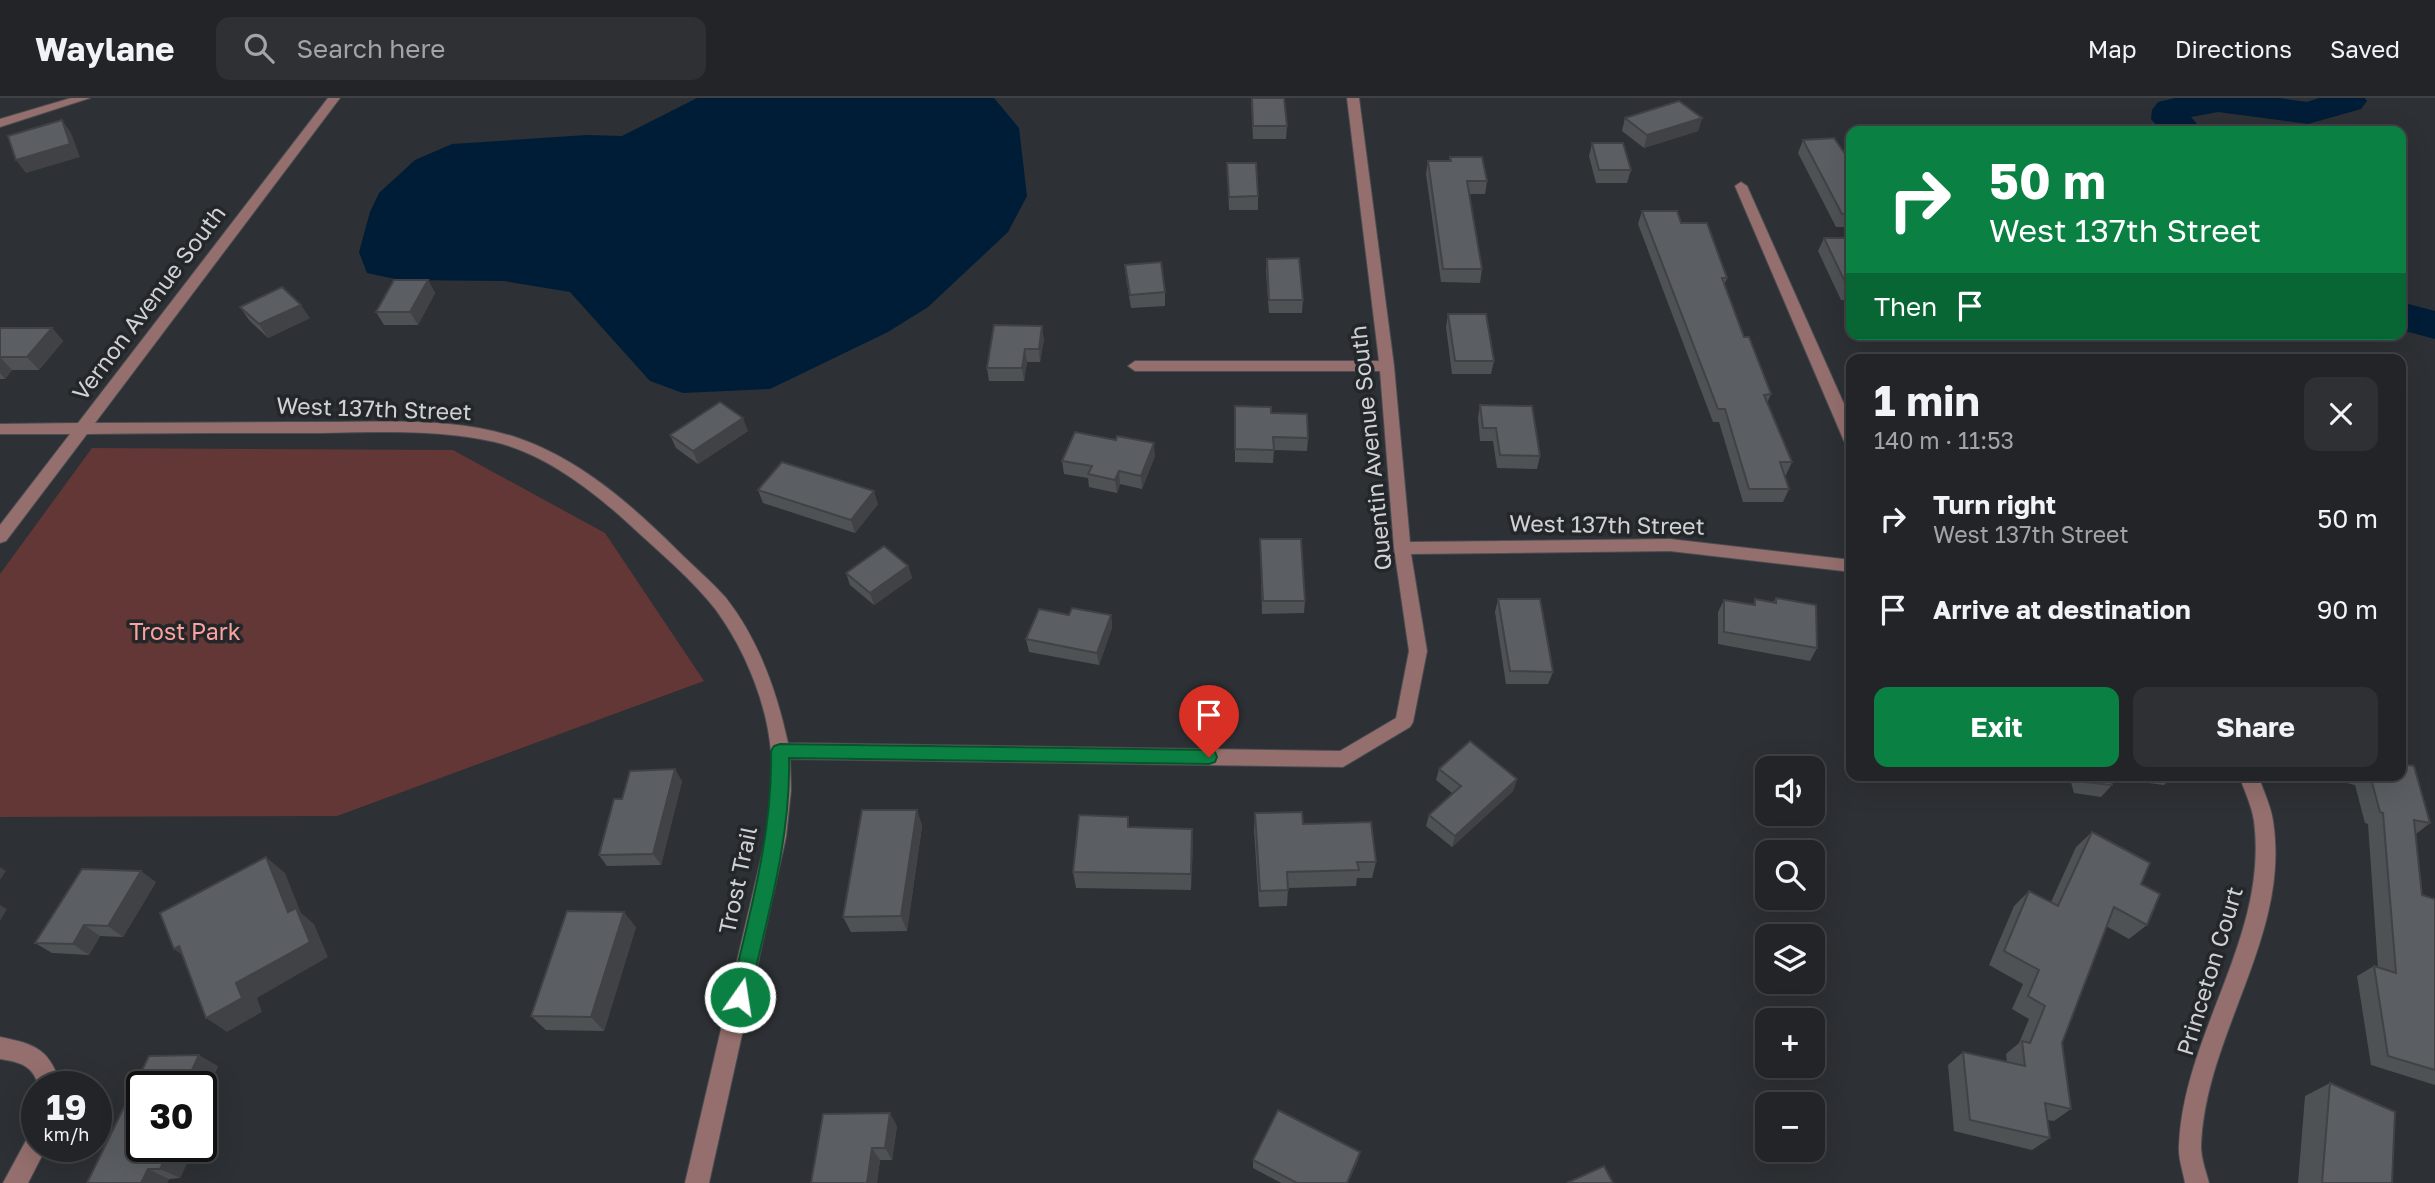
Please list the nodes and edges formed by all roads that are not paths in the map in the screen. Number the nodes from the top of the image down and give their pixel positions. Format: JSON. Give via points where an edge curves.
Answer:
{"nodes":[{"id":1,"x":334,"y":98,"type":"edge"},
{"id":2,"x":1353,"y":98,"type":"edge"},
{"id":3,"x":79,"y":100,"type":"edge"},
{"id":4,"x":0,"y":123,"type":"edge"},
{"id":5,"x":1741,"y":186,"type":"dead end"},
{"id":6,"x":1135,"y":366,"type":"dead end"},
{"id":7,"x":1387,"y":366,"type":"junction"},
{"id":8,"x":1846,"y":427,"type":"edge"},
{"id":9,"x":82,"y":428,"type":"junction"},
{"id":10,"x":0,"y":429,"type":"edge"},
{"id":11,"x":0,"y":537,"type":"edge"},
{"id":12,"x":1402,"y":548,"type":"junction"},
{"id":13,"x":1846,"y":566,"type":"edge"},
{"id":14,"x":780,"y":751,"type":"junction"},
{"id":15,"x":2250,"y":781,"type":"edge"},
{"id":16,"x":0,"y":1048,"type":"edge"},
{"id":17,"x":47,"y":1071,"type":"edge"},
{"id":18,"x":27,"y":1162,"type":"edge"},
{"id":19,"x":15,"y":1183,"type":"edge"},
{"id":20,"x":697,"y":1183,"type":"edge"},
{"id":21,"x":2197,"y":1183,"type":"edge"}],
"edges":[{"from":1,"to":9,"type":"street","name":"Vernon Avenue South"},
{"from":2,"to":7,"type":"street","name":"Quentin Avenue South"},
{"from":3,"to":4,"type":"street"},
{"from":5,"to":8,"type":"street"},
{"from":6,"to":7,"type":"street"},
{"from":7,"to":12,"type":"street","name":"Quentin Avenue South"},
{"from":9,"to":10,"type":"street","name":"West 137th Street"},
{"from":9,"to":11,"type":"street","name":"Vernon Avenue South"},
{"from":9,"to":14,"type":"street","name":"West 137th Street","via":[[433,429],[511,441],[545,455],[578,475],[662,545],[721,605],[749,652],[774,714]]},
{"from":12,"to":13,"type":"street","name":"West 137th Street","via":[[1670,545],[1774,561]]},
{"from":12,"to":14,"type":"street","name":"Quentin Avenue South","via":[[1418,652],[1404,722],[1342,759]]},
{"from":14,"to":20,"type":"street","name":"Trost Trail","via":[[776,837]]},
{"from":15,"to":21,"type":"street","name":"Princeton Court","via":[[2265,822],[2267,860],[2262,897],[2197,1103],[2190,1148]]},
{"from":16,"to":17,"type":"street","via":[[29,1053]]},
{"from":18,"to":19,"type":"street"}]}
